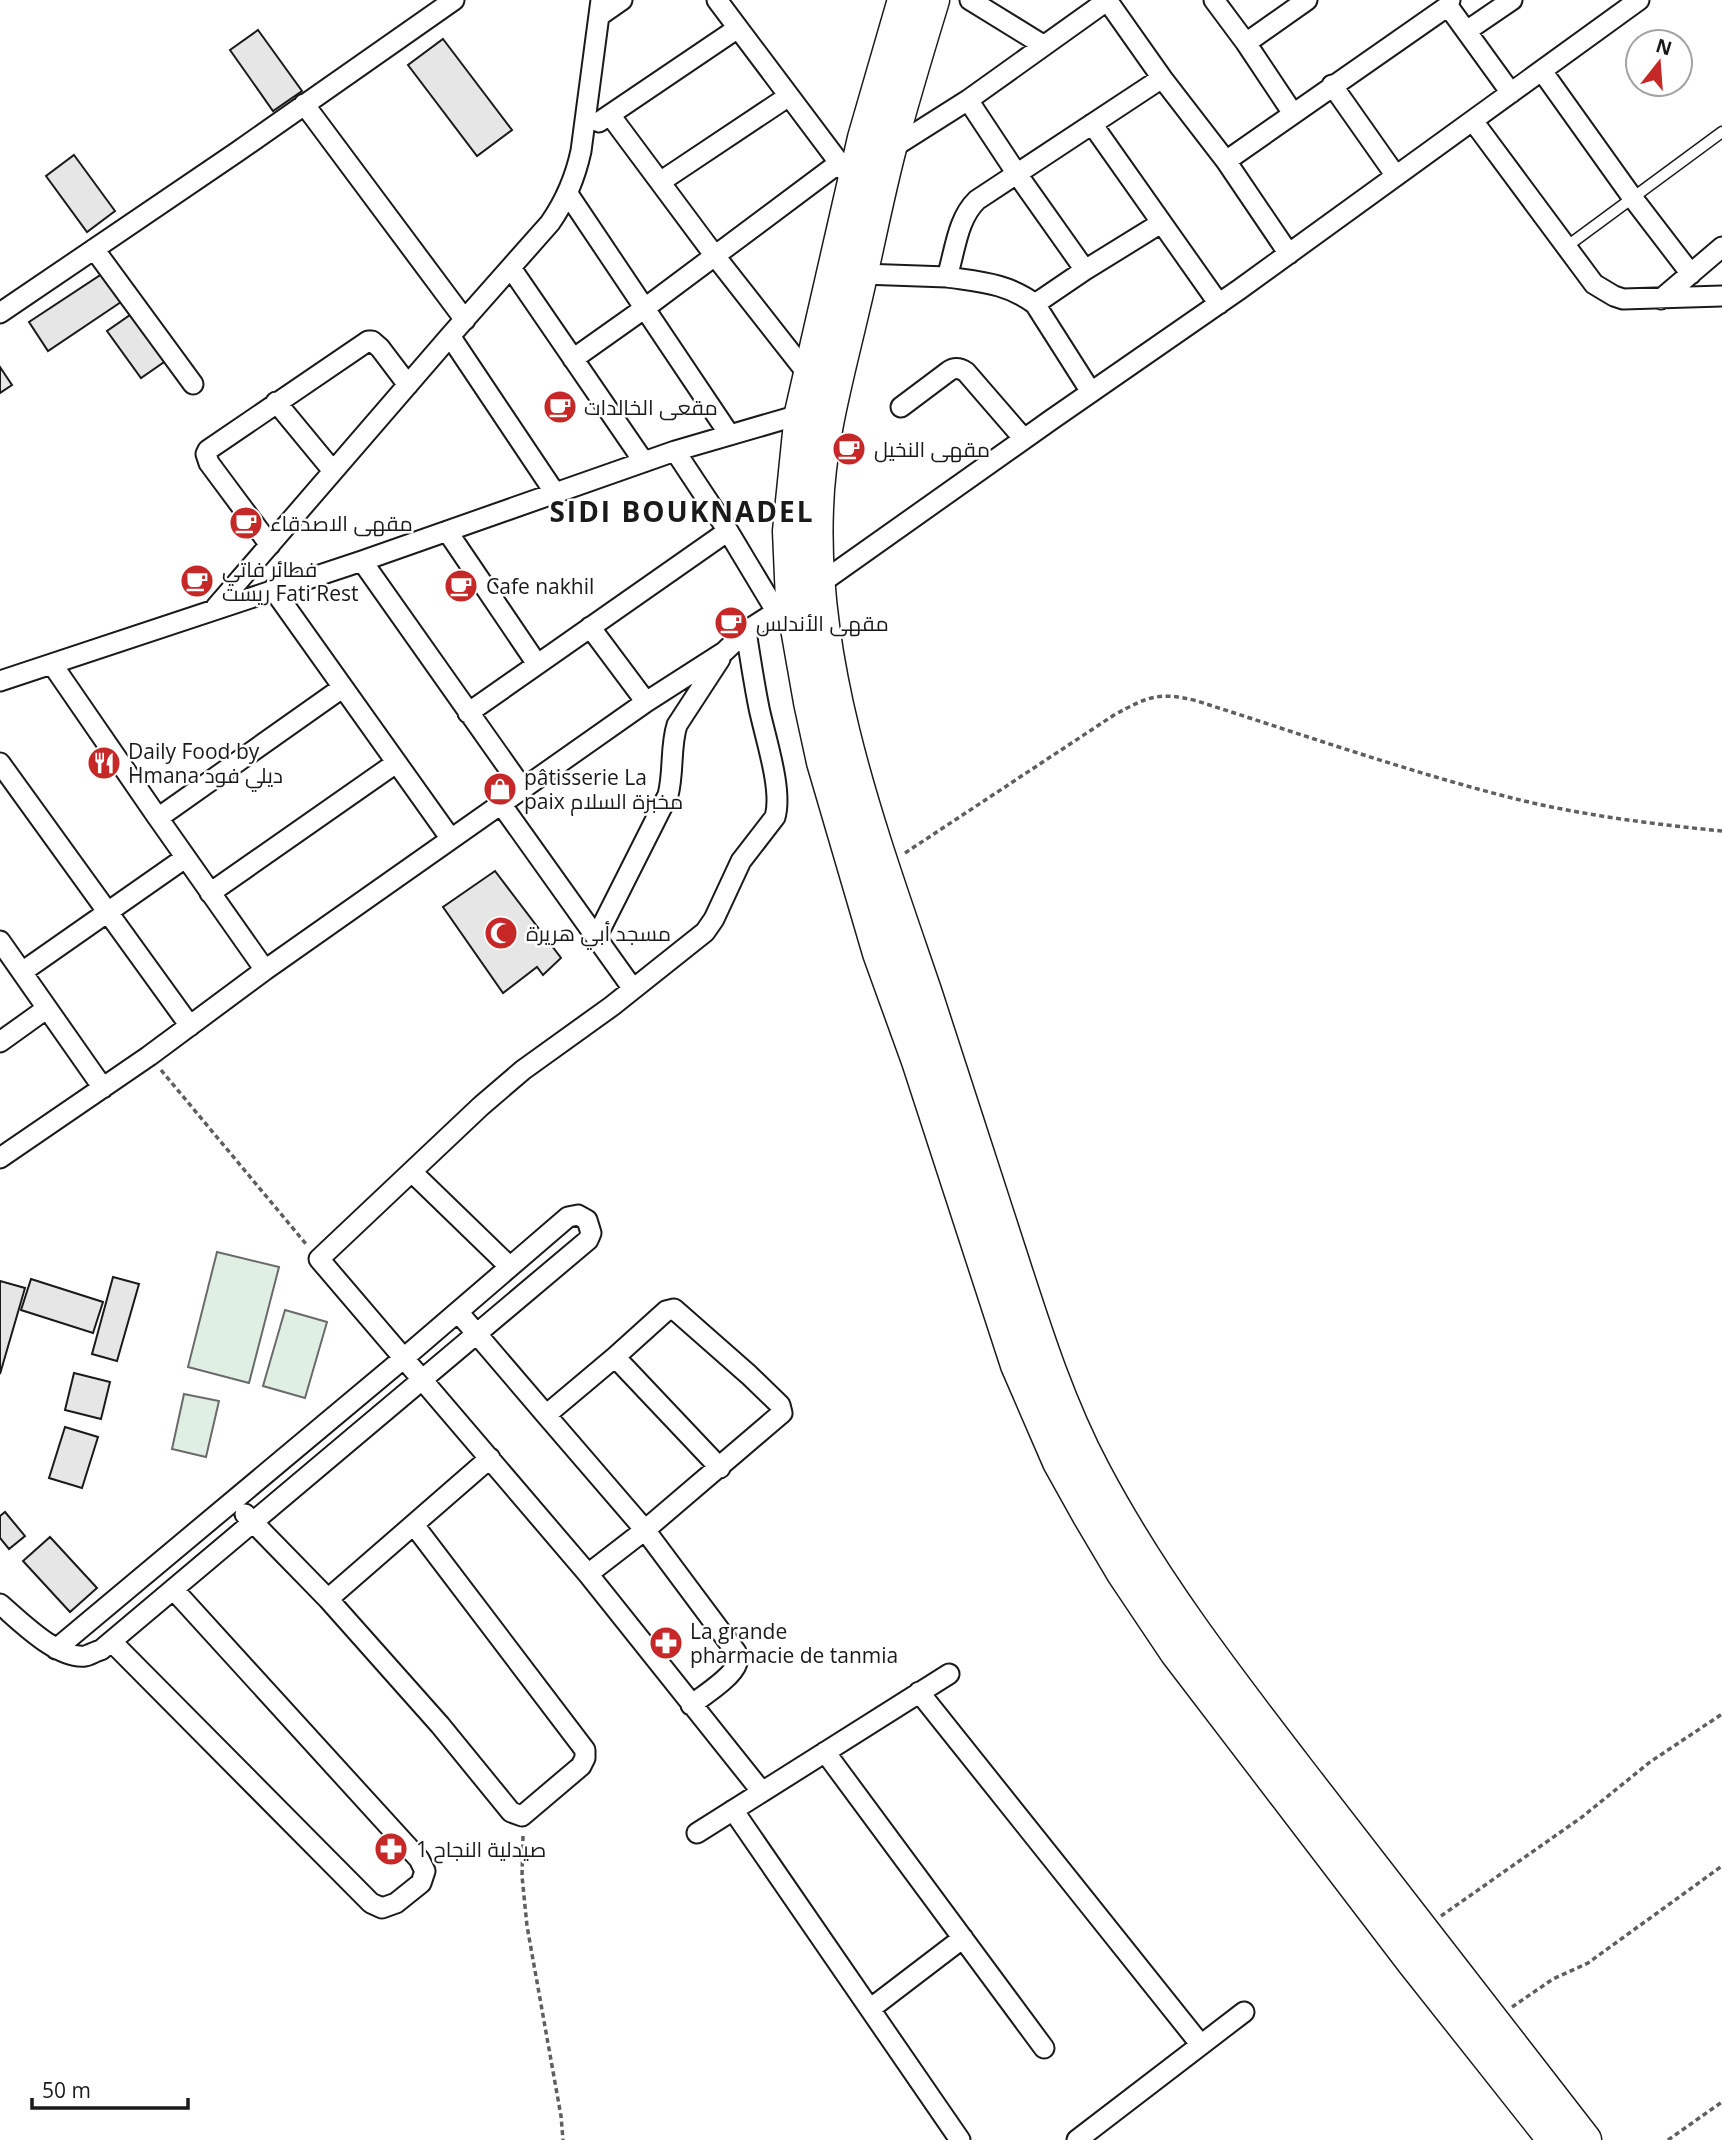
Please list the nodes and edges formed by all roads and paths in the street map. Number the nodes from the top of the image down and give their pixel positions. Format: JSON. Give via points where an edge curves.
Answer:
{"nodes":[{"id":1,"x":425,"y":0,"type":"edge"},
{"id":2,"x":454,"y":0,"type":"edge"},
{"id":3,"x":622,"y":0,"type":"edge"},
{"id":4,"x":718,"y":0,"type":"edge"},
{"id":5,"x":904,"y":0,"type":"edge"},
{"id":6,"x":933,"y":0,"type":"edge"},
{"id":7,"x":970,"y":0,"type":"edge"},
{"id":8,"x":1108,"y":0,"type":"edge"},
{"id":9,"x":1214,"y":0,"type":"edge"},
{"id":10,"x":1307,"y":0,"type":"edge"},
{"id":11,"x":1512,"y":0,"type":"edge"},
{"id":12,"x":1632,"y":2,"type":"edge"},
{"id":13,"x":1449,"y":3,"type":"edge"},
{"id":14,"x":600,"y":8,"type":"edge"},
{"id":15,"x":738,"y":28,"type":"junction"},
{"id":16,"x":411,"y":29,"type":"junction"},
{"id":17,"x":1468,"y":30,"type":"junction"},
{"id":18,"x":1246,"y":43,"type":"junction"},
{"id":19,"x":1043,"y":45,"type":"junction"},
{"id":20,"x":1542,"y":71,"type":"junction"},
{"id":21,"x":1163,"y":78,"type":"junction"},
{"id":22,"x":1332,"y":85,"type":"junction"},
{"id":23,"x":1511,"y":93,"type":"junction"},
{"id":24,"x":789,"y":96,"type":"junction"},
{"id":25,"x":968,"y":100,"type":"junction"},
{"id":26,"x":304,"y":104,"type":"junction"},
{"id":27,"x":1292,"y":112,"type":"junction"},
{"id":28,"x":610,"y":115,"type":"junction"},
{"id":29,"x":1473,"y":121,"type":"junction"},
{"id":30,"x":1092,"y":124,"type":"junction"},
{"id":31,"x":584,"y":132,"type":"junction"},
{"id":32,"x":1722,"y":132,"type":"edge"},
{"id":33,"x":889,"y":150,"type":"junction"},
{"id":34,"x":1226,"y":160,"type":"junction"},
{"id":35,"x":846,"y":173,"type":"junction"},
{"id":36,"x":1017,"y":174,"type":"junction"},
{"id":37,"x":1396,"y":176,"type":"junction"},
{"id":38,"x":660,"y":182,"type":"junction"},
{"id":39,"x":568,"y":194,"type":"junction"},
{"id":40,"x":1632,"y":197,"type":"junction"},
{"id":41,"x":1161,"y":223,"type":"junction"},
{"id":42,"x":1566,"y":247,"type":"junction"},
{"id":43,"x":1722,"y":247,"type":"edge"},
{"id":44,"x":94,"y":249,"type":"junction"},
{"id":45,"x":1289,"y":254,"type":"junction"},
{"id":46,"x":715,"y":256,"type":"junction"},
{"id":47,"x":511,"y":268,"type":"junction"},
{"id":48,"x":1085,"y":270,"type":"junction"},
{"id":49,"x":862,"y":274,"type":"junction"},
{"id":50,"x":1691,"y":274,"type":"junction"},
{"id":51,"x":947,"y":276,"type":"junction"},
{"id":52,"x":1722,"y":296,"type":"edge"},
{"id":53,"x":1661,"y":299,"type":"junction"},
{"id":54,"x":1035,"y":304,"type":"junction"},
{"id":55,"x":1219,"y":304,"type":"junction"},
{"id":56,"x":645,"y":308,"type":"junction"},
{"id":57,"x":0,"y":313,"type":"edge"},
{"id":58,"x":465,"y":320,"type":"junction"},
{"id":59,"x":450,"y":336,"type":"junction"},
{"id":60,"x":573,"y":359,"type":"junction"},
{"id":61,"x":810,"y":377,"type":"junction"},
{"id":62,"x":193,"y":384,"type":"dead end"},
{"id":63,"x":408,"y":385,"type":"junction"},
{"id":64,"x":1091,"y":392,"type":"junction"},
{"id":65,"x":276,"y":402,"type":"junction"},
{"id":66,"x":901,"y":407,"type":"dead end"},
{"id":67,"x":816,"y":412,"type":"junction"},
{"id":68,"x":729,"y":434,"type":"junction"},
{"id":69,"x":1024,"y":439,"type":"junction"},
{"id":70,"x":675,"y":451,"type":"junction"},
{"id":71,"x":644,"y":462,"type":"junction"},
{"id":72,"x":333,"y":471,"type":"junction"},
{"id":73,"x":555,"y":493,"type":"junction"},
{"id":74,"x":447,"y":531,"type":"junction"},
{"id":75,"x":728,"y":531,"type":"junction"},
{"id":76,"x":270,"y":545,"type":"junction"},
{"id":77,"x":362,"y":561,"type":"junction"},
{"id":78,"x":273,"y":589,"type":"junction"},
{"id":79,"x":795,"y":599,"type":"junction"},
{"id":80,"x":214,"y":609,"type":"junction"},
{"id":81,"x":590,"y":627,"type":"junction"},
{"id":82,"x":746,"y":631,"type":"junction"},
{"id":83,"x":724,"y":652,"type":"junction"},
{"id":84,"x":52,"y":664,"type":"junction"},
{"id":85,"x":537,"y":664,"type":"junction"},
{"id":86,"x":0,"y":681,"type":"edge"},
{"id":87,"x":342,"y":688,"type":"junction"},
{"id":88,"x":646,"y":702,"type":"junction"},
{"id":89,"x":468,"y":713,"type":"junction"},
{"id":90,"x":0,"y":763,"type":"edge"},
{"id":91,"x":396,"y":763,"type":"junction"},
{"id":92,"x":523,"y":789,"type":"junction"},
{"id":93,"x":501,"y":804,"type":"junction"},
{"id":94,"x":158,"y":818,"type":"junction"},
{"id":95,"x":1722,"y":831,"type":"edge"},
{"id":96,"x":451,"y":839,"type":"junction"},
{"id":97,"x":185,"y":858,"type":"junction"},
{"id":98,"x":883,"y":868,"type":"junction"},
{"id":99,"x":210,"y":893,"type":"junction"},
{"id":100,"x":106,"y":913,"type":"junction"},
{"id":101,"x":596,"y":938,"type":"junction"},
{"id":102,"x":0,"y":941,"type":"edge"},
{"id":103,"x":265,"y":970,"type":"junction"},
{"id":104,"x":22,"y":972,"type":"junction"},
{"id":105,"x":633,"y":989,"type":"junction"},
{"id":106,"x":46,"y":1009,"type":"junction"},
{"id":107,"x":190,"y":1027,"type":"junction"},
{"id":108,"x":0,"y":1042,"type":"edge"},
{"id":109,"x":149,"y":1056,"type":"junction"},
{"id":110,"x":103,"y":1088,"type":"junction"},
{"id":111,"x":0,"y":1158,"type":"edge"},
{"id":112,"x":412,"y":1172,"type":"junction"},
{"id":113,"x":319,"y":1259,"type":"junction"},
{"id":114,"x":510,"y":1267,"type":"junction"},
{"id":115,"x":458,"y":1312,"type":"junction"},
{"id":116,"x":477,"y":1333,"type":"junction"},
{"id":117,"x":615,"y":1357,"type":"junction"},
{"id":118,"x":404,"y":1358,"type":"junction"},
{"id":119,"x":424,"y":1380,"type":"junction"},
{"id":120,"x":546,"y":1415,"type":"junction"},
{"id":121,"x":490,"y":1458,"type":"junction"},
{"id":122,"x":720,"y":1468,"type":"junction"},
{"id":123,"x":233,"y":1501,"type":"junction"},
{"id":124,"x":253,"y":1523,"type":"junction"},
{"id":125,"x":414,"y":1525,"type":"junction"},
{"id":126,"x":645,"y":1530,"type":"junction"},
{"id":127,"x":588,"y":1574,"type":"junction"},
{"id":128,"x":174,"y":1590,"type":"junction"},
{"id":129,"x":328,"y":1599,"type":"junction"},
{"id":130,"x":0,"y":1604,"type":"edge"},
{"id":131,"x":112,"y":1642,"type":"junction"},
{"id":132,"x":57,"y":1649,"type":"junction"},
{"id":133,"x":949,"y":1674,"type":"dead end"},
{"id":134,"x":919,"y":1692,"type":"junction"},
{"id":135,"x":691,"y":1705,"type":"junction"},
{"id":136,"x":1722,"y":1714,"type":"edge"},
{"id":137,"x":825,"y":1752,"type":"junction"},
{"id":138,"x":762,"y":1792,"type":"junction"},
{"id":139,"x":733,"y":1810,"type":"junction"},
{"id":140,"x":528,"y":1813,"type":"junction"},
{"id":141,"x":697,"y":1833,"type":"dead end"},
{"id":142,"x":1722,"y":1866,"type":"edge"},
{"id":143,"x":1422,"y":1929,"type":"junction"},
{"id":144,"x":962,"y":1938,"type":"junction"},
{"id":145,"x":870,"y":2009,"type":"junction"},
{"id":146,"x":1244,"y":2012,"type":"dead end"},
{"id":147,"x":1493,"y":2020,"type":"junction"},
{"id":148,"x":1201,"y":2045,"type":"junction"},
{"id":149,"x":1044,"y":2048,"type":"dead end"},
{"id":150,"x":1722,"y":2102,"type":"edge"},
{"id":151,"x":563,"y":2140,"type":"edge"},
{"id":152,"x":960,"y":2140,"type":"edge"},
{"id":153,"x":1077,"y":2140,"type":"edge"},
{"id":154,"x":1554,"y":2140,"type":"edge"},
{"id":155,"x":1585,"y":2140,"type":"edge"},
{"id":156,"x":1668,"y":2140,"type":"edge"}],
"edges":[{"from":1,"to":16,"type":"street"},
{"from":2,"to":16,"type":"street"},
{"from":3,"to":14,"type":"street"},
{"from":4,"to":15,"type":"street"},
{"from":5,"to":35,"type":"highway"},
{"from":6,"to":33,"type":"highway"},
{"from":7,"to":19,"type":"street"},
{"from":8,"to":19,"type":"street"},
{"from":8,"to":21,"type":"street"},
{"from":9,"to":18,"type":"street"},
{"from":10,"to":18,"type":"street"},
{"from":11,"to":17,"type":"street"},
{"from":12,"to":20,"type":"street"},
{"from":13,"to":17,"type":"street"},
{"from":13,"to":22,"type":"street"},
{"from":14,"to":31,"type":"street"},
{"from":15,"to":24,"type":"street"},
{"from":15,"to":28,"type":"street"},
{"from":16,"to":26,"type":"street"},
{"from":17,"to":23,"type":"street"},
{"from":18,"to":27,"type":"street"},
{"from":19,"to":25,"type":"street"},
{"from":20,"to":23,"type":"street"},
{"from":20,"to":40,"type":"street"},
{"from":21,"to":30,"type":"street"},
{"from":21,"to":34,"type":"street"},
{"from":22,"to":27,"type":"street"},
{"from":22,"to":37,"type":"street"},
{"from":23,"to":29,"type":"street"},
{"from":24,"to":35,"type":"street"},
{"from":24,"to":38,"type":"street"},
{"from":25,"to":33,"type":"street"},
{"from":25,"to":36,"type":"street"},
{"from":26,"to":44,"type":"street"},
{"from":26,"to":58,"type":"street"},
{"from":27,"to":34,"type":"street"},
{"from":28,"to":31,"type":"street"},
{"from":28,"to":38,"type":"street"},
{"from":29,"to":37,"type":"street"},
{"from":29,"to":42,"type":"street"},
{"from":30,"to":36,"type":"street"},
{"from":30,"to":41,"type":"street"},
{"from":31,"to":39,"type":"street"},
{"from":32,"to":40,"type":"lane"},
{"from":33,"to":49,"type":"highway"},
{"from":34,"to":45,"type":"street"},
{"from":35,"to":46,"type":"street"},
{"from":35,"to":61,"type":"highway"},
{"from":36,"to":48,"type":"street"},
{"from":36,"to":51,"type":"street","via":[[972,205]]},
{"from":37,"to":45,"type":"street"},
{"from":38,"to":46,"type":"street"},
{"from":39,"to":47,"type":"street"},
{"from":39,"to":56,"type":"street"},
{"from":40,"to":42,"type":"lane"},
{"from":40,"to":50,"type":"street"},
{"from":41,"to":48,"type":"street"},
{"from":41,"to":55,"type":"street"},
{"from":42,"to":53,"type":"street","via":[[1594,284],[1614,296]]},
{"from":43,"to":50,"type":"street"},
{"from":44,"to":57,"type":"street"},
{"from":44,"to":62,"type":"street"},
{"from":45,"to":55,"type":"street"},
{"from":46,"to":56,"type":"street"},
{"from":46,"to":61,"type":"street"},
{"from":47,"to":58,"type":"street"},
{"from":47,"to":60,"type":"street"},
{"from":48,"to":54,"type":"street"},
{"from":49,"to":51,"type":"street"},
{"from":49,"to":67,"type":"highway"},
{"from":50,"to":53,"type":"street"},
{"from":51,"to":54,"type":"street","via":[[1005,287]]},
{"from":52,"to":53,"type":"street"},
{"from":54,"to":64,"type":"street"},
{"from":55,"to":64,"type":"street"},
{"from":56,"to":60,"type":"street"},
{"from":56,"to":68,"type":"street"},
{"from":58,"to":59,"type":"street"},
{"from":59,"to":63,"type":"street"},
{"from":59,"to":73,"type":"street"},
{"from":60,"to":71,"type":"street"},
{"from":61,"to":67,"type":"highway"},
{"from":63,"to":65,"type":"street","via":[[380,348],[368,341]]},
{"from":63,"to":72,"type":"street"},
{"from":64,"to":69,"type":"street"},
{"from":65,"to":72,"type":"street"},
{"from":65,"to":76,"type":"street","via":[[212,445],[206,454]]},
{"from":66,"to":69,"type":"street","via":[[959,368]]},
{"from":67,"to":68,"type":"street"},
{"from":67,"to":79,"type":"highway","via":[[789,531]]},
{"from":68,"to":70,"type":"street"},
{"from":69,"to":79,"type":"street"},
{"from":70,"to":71,"type":"street"},
{"from":70,"to":75,"type":"street"},
{"from":71,"to":73,"type":"street"},
{"from":72,"to":76,"type":"street"},
{"from":73,"to":74,"type":"street"},
{"from":74,"to":77,"type":"street"},
{"from":74,"to":85,"type":"street"},
{"from":75,"to":79,"type":"street"},
{"from":75,"to":81,"type":"street"},
{"from":76,"to":80,"type":"street"},
{"from":77,"to":78,"type":"street"},
{"from":77,"to":89,"type":"street"},
{"from":78,"to":80,"type":"street"},
{"from":78,"to":87,"type":"street"},
{"from":79,"to":82,"type":"street"},
{"from":79,"to":98,"type":"highway","via":[[829,660],[857,787]]},
{"from":79,"to":154,"type":"highway","via":[[823,762],[879,953],[1017,1365],[1059,1462],[1123,1573],[1176,1652]]},
{"from":80,"to":84,"type":"street"},
{"from":81,"to":85,"type":"street"},
{"from":81,"to":88,"type":"street"},
{"from":82,"to":83,"type":"street"},
{"from":82,"to":105,"type":"street","via":[[778,790],[775,817],[741,861],[705,932]]},
{"from":83,"to":88,"type":"street"},
{"from":83,"to":101,"type":"street","via":[[677,725],[668,795]]},
{"from":84,"to":86,"type":"street"},
{"from":84,"to":94,"type":"street"},
{"from":85,"to":89,"type":"street"},
{"from":87,"to":91,"type":"street"},
{"from":87,"to":94,"type":"street"},
{"from":88,"to":92,"type":"street"},
{"from":89,"to":92,"type":"street"},
{"from":90,"to":100,"type":"street"},
{"from":91,"to":96,"type":"street"},
{"from":91,"to":99,"type":"street"},
{"from":92,"to":93,"type":"street"},
{"from":93,"to":96,"type":"street"},
{"from":93,"to":101,"type":"street"},
{"from":94,"to":97,"type":"street"},
{"from":95,"to":98,"type":"path","via":[[1513,798],[1165,695],[1139,701],[1114,715]]},
{"from":96,"to":103,"type":"street"},
{"from":97,"to":99,"type":"street"},
{"from":97,"to":100,"type":"street"},
{"from":98,"to":143,"type":"highway","via":[[1039,1344],[1093,1469],[1207,1648]]},
{"from":99,"to":103,"type":"street"},
{"from":100,"to":104,"type":"street"},
{"from":100,"to":107,"type":"street"},
{"from":101,"to":105,"type":"street"},
{"from":102,"to":104,"type":"street"},
{"from":103,"to":107,"type":"street"},
{"from":104,"to":106,"type":"street"},
{"from":105,"to":112,"type":"street","via":[[523,1070]]},
{"from":106,"to":108,"type":"street"},
{"from":106,"to":110,"type":"street"},
{"from":107,"to":109,"type":"street"},
{"from":109,"to":110,"type":"street"},
{"from":109,"to":113,"type":"path"},
{"from":110,"to":111,"type":"street"},
{"from":112,"to":113,"type":"street"},
{"from":112,"to":114,"type":"street"},
{"from":113,"to":118,"type":"street"},
{"from":114,"to":115,"type":"street"},
{"from":114,"to":116,"type":"street","via":[[571,1215],[578,1214],[590,1224],[592,1233],[587,1240]]},
{"from":115,"to":116,"type":"street"},
{"from":115,"to":118,"type":"street"},
{"from":116,"to":119,"type":"street"},
{"from":116,"to":120,"type":"street"},
{"from":117,"to":120,"type":"street"},
{"from":117,"to":122,"type":"street"},
{"from":117,"to":122,"type":"street","via":[[674,1309],[780,1405],[778,1418]]},
{"from":118,"to":119,"type":"street"},
{"from":118,"to":123,"type":"street"},
{"from":119,"to":121,"type":"street"},
{"from":119,"to":124,"type":"street"},
{"from":120,"to":126,"type":"street"},
{"from":121,"to":125,"type":"street"},
{"from":121,"to":127,"type":"street"},
{"from":122,"to":126,"type":"street"},
{"from":123,"to":124,"type":"street"},
{"from":123,"to":132,"type":"street"},
{"from":124,"to":128,"type":"street"},
{"from":124,"to":129,"type":"street"},
{"from":125,"to":129,"type":"street"},
{"from":125,"to":140,"type":"street","via":[[585,1750],[581,1766]]},
{"from":126,"to":127,"type":"street"},
{"from":126,"to":135,"type":"street","via":[[738,1658],[726,1676]]},
{"from":127,"to":135,"type":"street"},
{"from":128,"to":131,"type":"street"},
{"from":128,"to":131,"type":"street","via":[[419,1859],[425,1871],[421,1883],[389,1907],[371,1903]]},
{"from":129,"to":140,"type":"street","via":[[511,1812]]},
{"from":130,"to":132,"type":"street"},
{"from":131,"to":132,"type":"street","via":[[85,1656]]},
{"from":133,"to":134,"type":"street"},
{"from":134,"to":137,"type":"street"},
{"from":134,"to":148,"type":"street"},
{"from":135,"to":138,"type":"street"},
{"from":136,"to":143,"type":"path"},
{"from":137,"to":138,"type":"street"},
{"from":137,"to":144,"type":"street"},
{"from":138,"to":139,"type":"street"},
{"from":139,"to":141,"type":"street"},
{"from":139,"to":145,"type":"street"},
{"from":140,"to":151,"type":"path","via":[[522,1850],[527,1926]]},
{"from":142,"to":147,"type":"path","via":[[1588,1963],[1553,1979]]},
{"from":143,"to":147,"type":"highway"},
{"from":144,"to":145,"type":"street"},
{"from":144,"to":149,"type":"street"},
{"from":145,"to":152,"type":"street"},
{"from":146,"to":148,"type":"street"},
{"from":147,"to":155,"type":"highway"},
{"from":148,"to":153,"type":"street"},
{"from":150,"to":156,"type":"path"}]}
